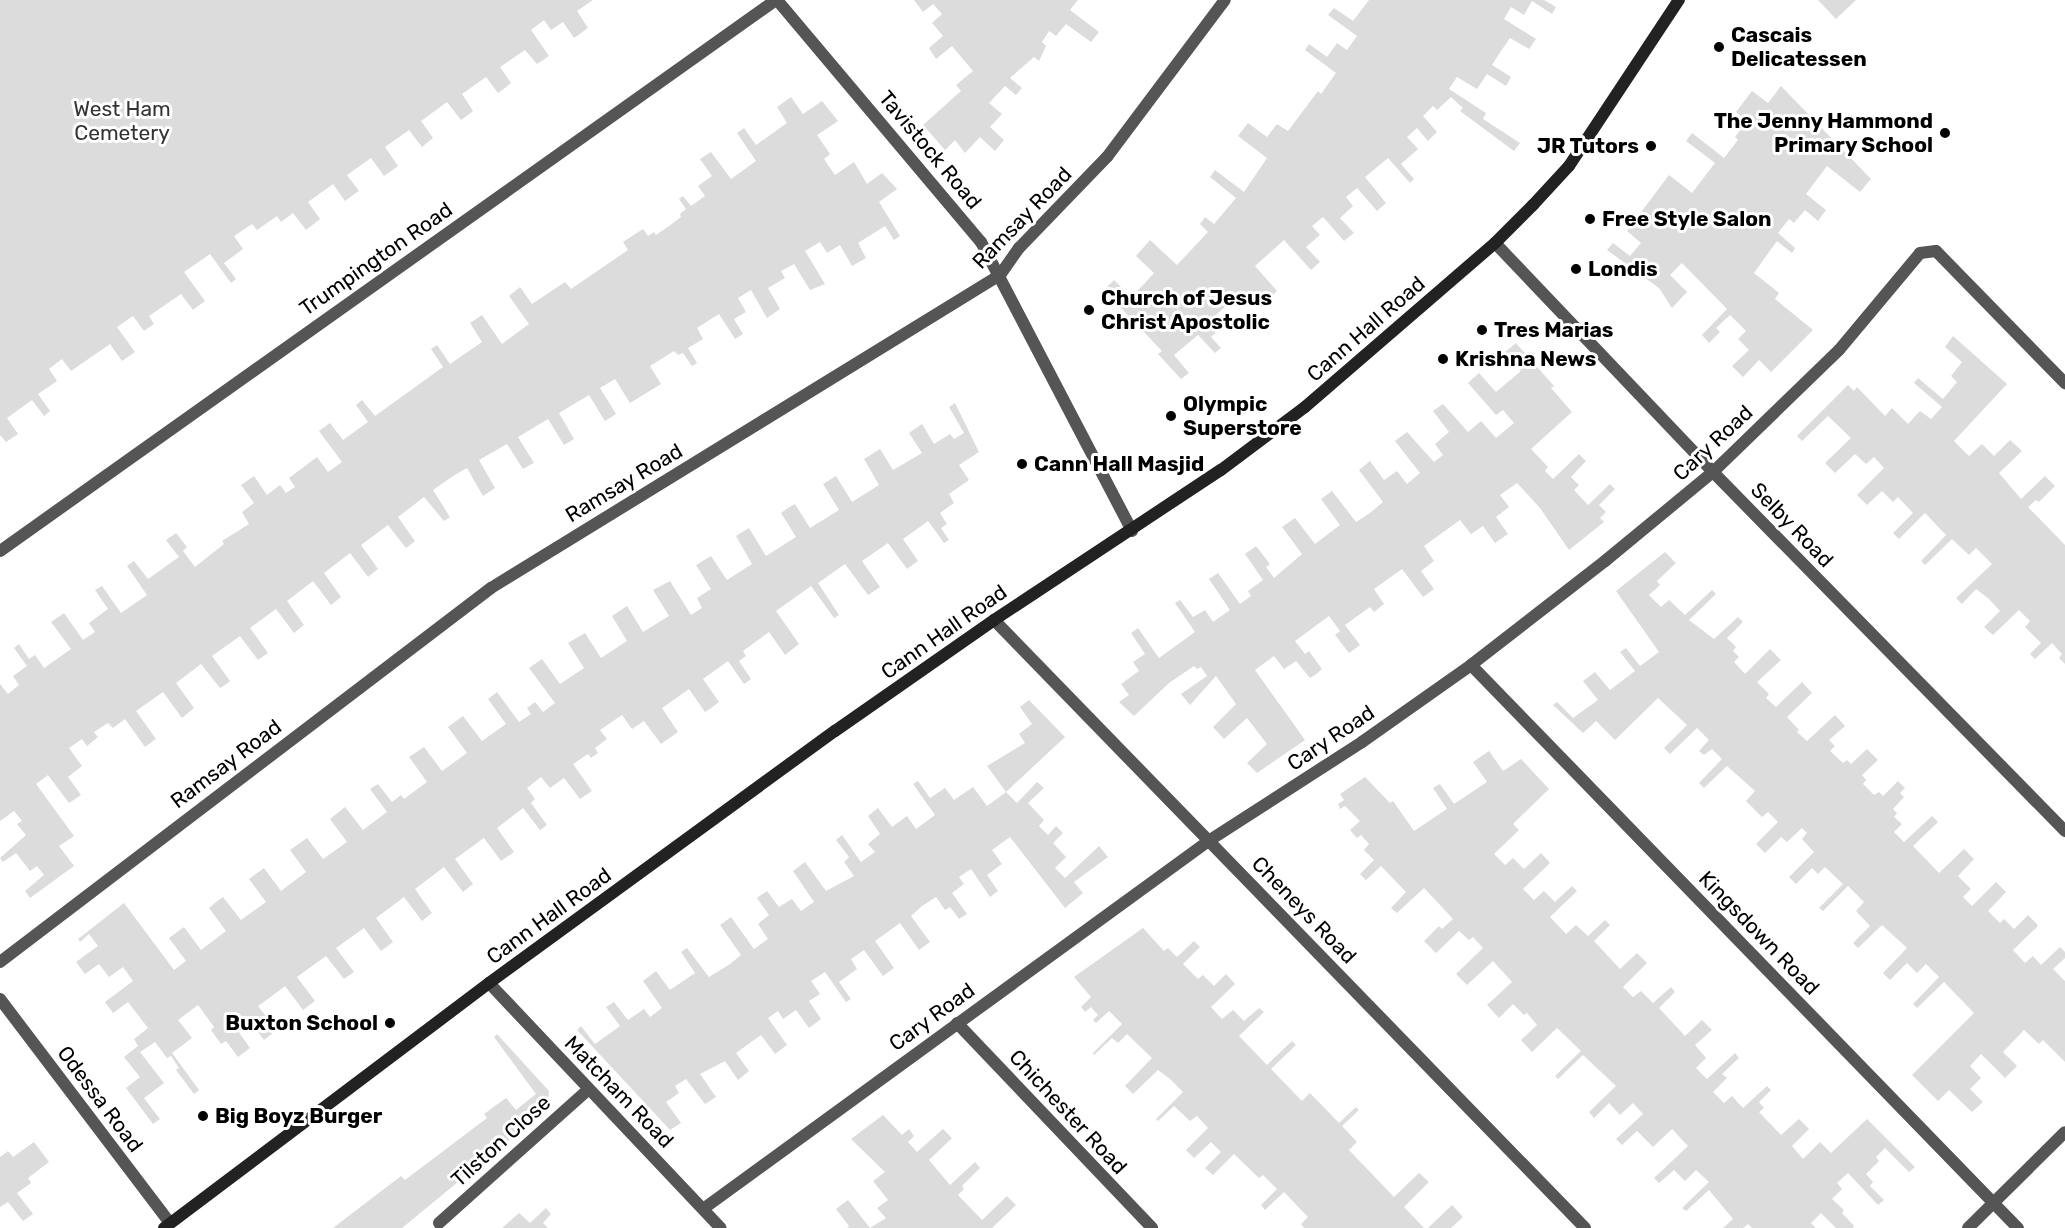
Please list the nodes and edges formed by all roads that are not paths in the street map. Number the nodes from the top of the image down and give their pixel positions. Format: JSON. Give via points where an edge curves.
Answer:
{"nodes":[{"id":1,"x":777,"y":0,"type":"edge"},
{"id":2,"x":1225,"y":0,"type":"edge"},
{"id":3,"x":1679,"y":0,"type":"edge"},
{"id":4,"x":1495,"y":243,"type":"junction"},
{"id":5,"x":1000,"y":275,"type":"junction"},
{"id":6,"x":2065,"y":383,"type":"edge"},
{"id":7,"x":1713,"y":472,"type":"junction"},
{"id":8,"x":1132,"y":531,"type":"junction"},
{"id":9,"x":0,"y":551,"type":"edge"},
{"id":10,"x":994,"y":620,"type":"junction"},
{"id":11,"x":1471,"y":665,"type":"junction"},
{"id":12,"x":2065,"y":831,"type":"edge"},
{"id":13,"x":1210,"y":840,"type":"junction"},
{"id":14,"x":0,"y":962,"type":"edge"},
{"id":15,"x":489,"y":983,"type":"junction"},
{"id":16,"x":0,"y":999,"type":"edge"},
{"id":17,"x":957,"y":1023,"type":"junction"},
{"id":18,"x":589,"y":1089,"type":"junction"},
{"id":19,"x":2065,"y":1132,"type":"edge"},
{"id":20,"x":1994,"y":1203,"type":"junction"},
{"id":21,"x":703,"y":1209,"type":"junction"},
{"id":22,"x":439,"y":1223,"type":"dead end"},
{"id":23,"x":167,"y":1226,"type":"edge"},
{"id":24,"x":721,"y":1228,"type":"edge"},
{"id":25,"x":1152,"y":1228,"type":"edge"},
{"id":26,"x":1585,"y":1228,"type":"edge"},
{"id":27,"x":1968,"y":1228,"type":"edge"},
{"id":28,"x":2018,"y":1228,"type":"edge"}],
"edges":[{"from":1,"to":5,"type":"street","name":"Tavistock Road","via":[[981,242]]},
{"from":1,"to":9,"type":"street","name":"Trumpington Road"},
{"from":2,"to":5,"type":"street","name":"Ramsay Road","via":[[1107,157],[1019,248]]},
{"from":3,"to":4,"type":"street","name":"Cann Hall Road","via":[[1569,166]]},
{"from":4,"to":7,"type":"street","name":"Selby Road"},
{"from":4,"to":8,"type":"street","name":"Cann Hall Road","via":[[1305,407]]},
{"from":5,"to":8,"type":"street","name":"Tavistock Road"},
{"from":5,"to":14,"type":"street","name":"Ramsay Road","via":[[492,588]]},
{"from":6,"to":7,"type":"street","name":"Cary Road","via":[[1936,251],[1920,253],[1839,350]]},
{"from":7,"to":11,"type":"street","name":"Cary Road"},
{"from":7,"to":12,"type":"street","name":"Selby Road"},
{"from":8,"to":10,"type":"street","name":"Cann Hall Road"},
{"from":10,"to":13,"type":"street","name":"Cheneys Road"},
{"from":10,"to":15,"type":"street","name":"Cann Hall Road"},
{"from":11,"to":13,"type":"street","name":"Cary Road","via":[[1362,742]]},
{"from":11,"to":20,"type":"street","name":"Kingsdown Road"},
{"from":13,"to":17,"type":"street","name":"Cary Road"},
{"from":13,"to":26,"type":"street","name":"Cheneys Road"},
{"from":15,"to":18,"type":"street","name":"Matcham Road"},
{"from":15,"to":23,"type":"street","name":"Cann Hall Road"},
{"from":16,"to":23,"type":"street","name":"Odessa Road"},
{"from":17,"to":21,"type":"street","name":"Cary Road"},
{"from":17,"to":25,"type":"street","name":"Chichester Road"},
{"from":18,"to":21,"type":"street","name":"Matcham Road"},
{"from":18,"to":22,"type":"street","name":"Tilston Close"},
{"from":19,"to":20,"type":"street"},
{"from":20,"to":27,"type":"street"},
{"from":20,"to":28,"type":"street","name":"Kingsdown Road"},
{"from":21,"to":24,"type":"street","name":"Matcham Road"}]}
